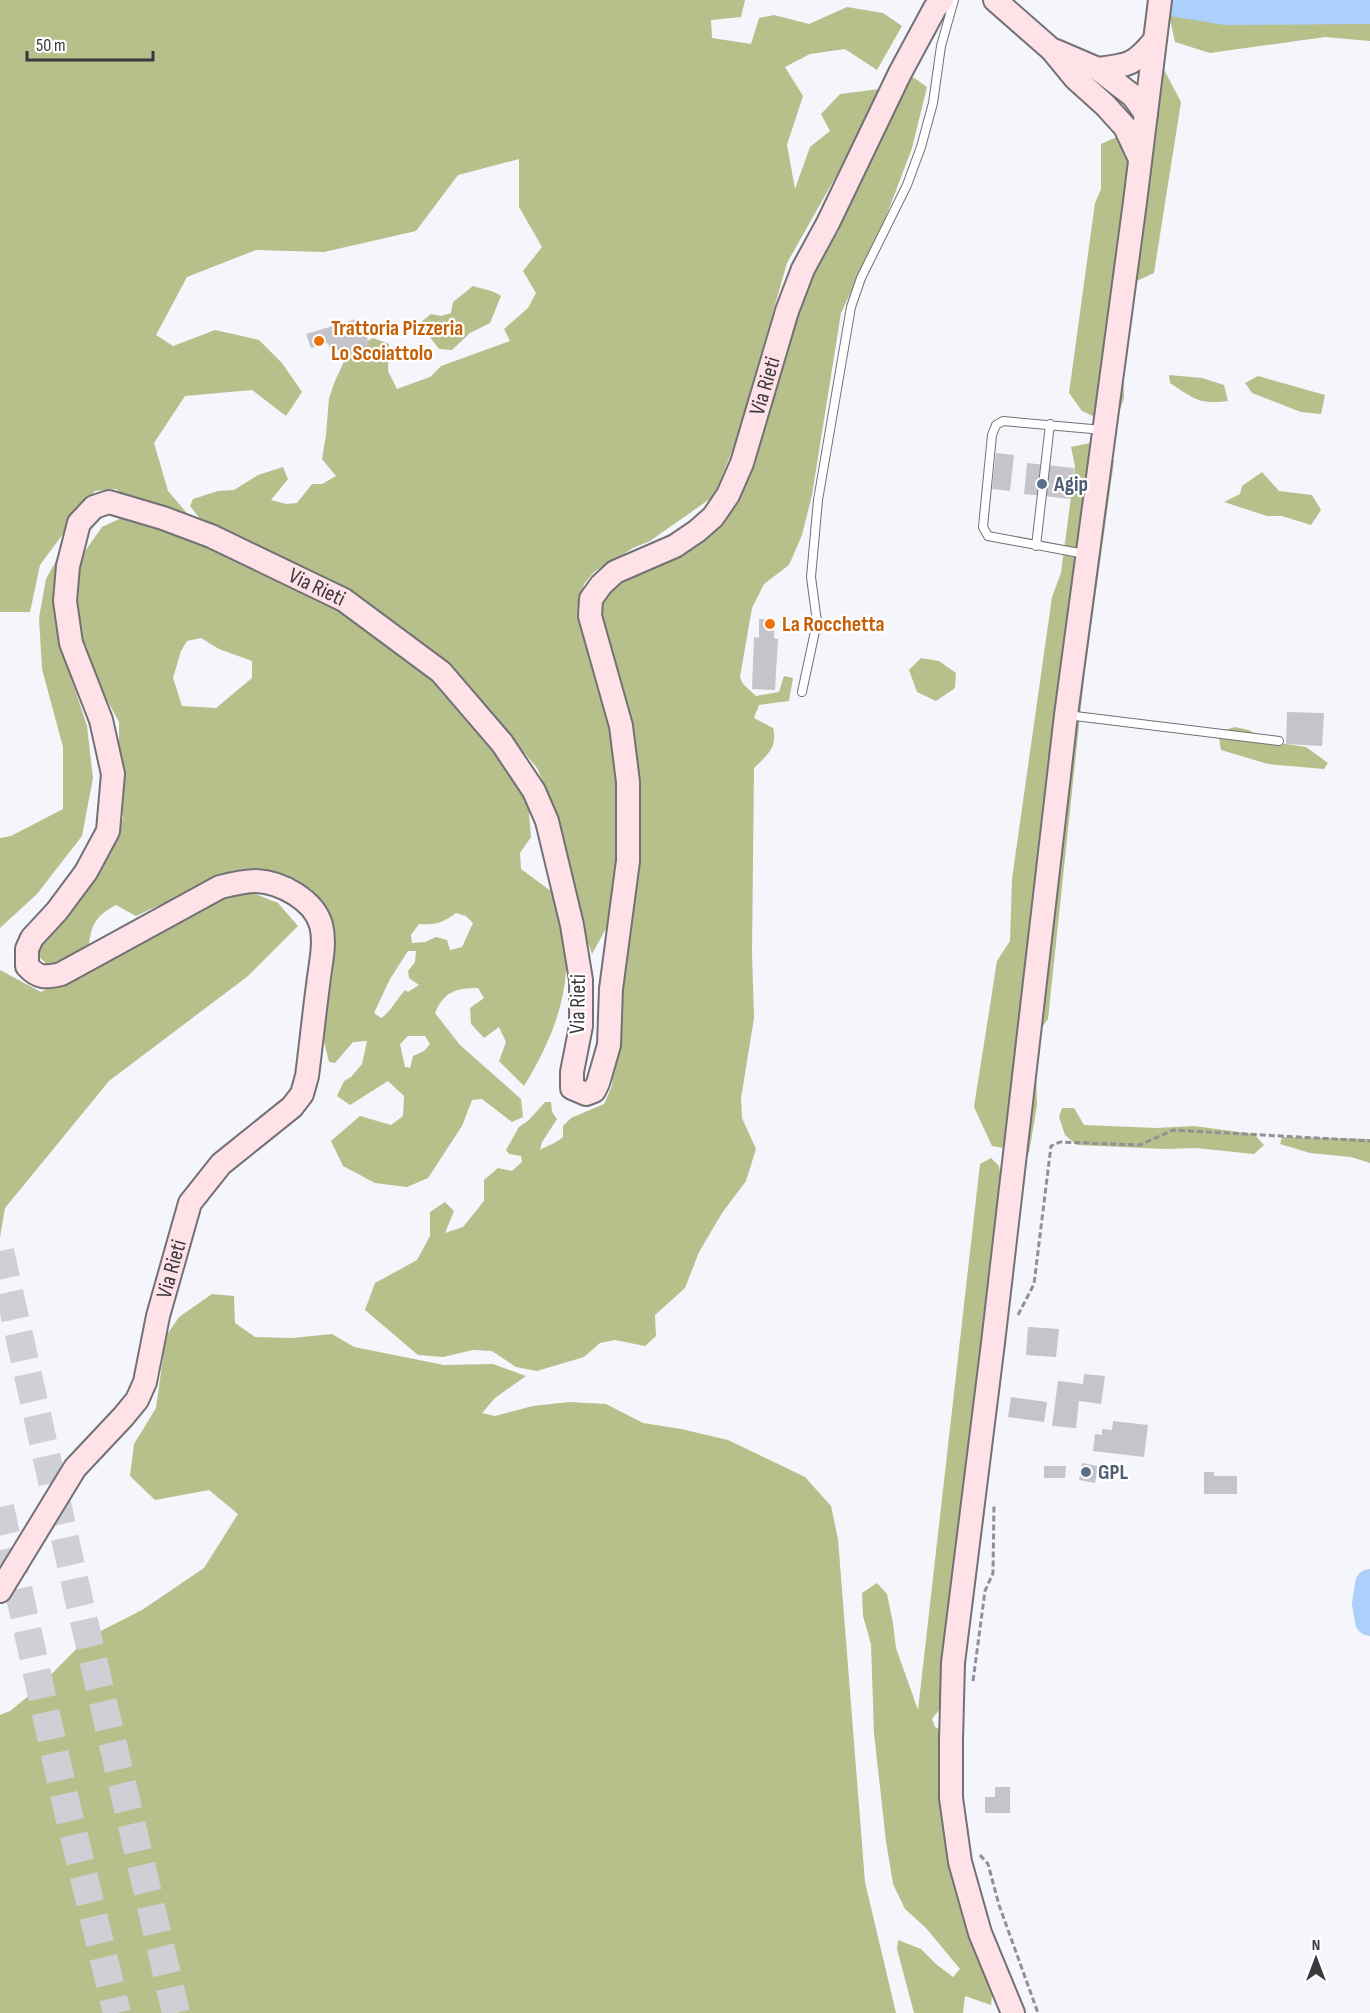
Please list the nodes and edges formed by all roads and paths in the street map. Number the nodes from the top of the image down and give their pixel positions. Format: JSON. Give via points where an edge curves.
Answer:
{"nodes":[{"id":1,"x":942,"y":0,"type":"edge"},
{"id":2,"x":954,"y":0,"type":"edge"},
{"id":3,"x":995,"y":0,"type":"edge"},
{"id":4,"x":1160,"y":0,"type":"edge"},
{"id":5,"x":1154,"y":41,"type":"junction"},
{"id":6,"x":1052,"y":50,"type":"junction"},
{"id":7,"x":1098,"y":69,"type":"junction"},
{"id":8,"x":1105,"y":105,"type":"junction"},
{"id":9,"x":1146,"y":114,"type":"junction"},
{"id":10,"x":1140,"y":159,"type":"junction"},
{"id":11,"x":1050,"y":424,"type":"junction"},
{"id":12,"x":1104,"y":430,"type":"junction"},
{"id":13,"x":1036,"y":546,"type":"junction"},
{"id":14,"x":1087,"y":555,"type":"junction"},
{"id":15,"x":802,"y":692,"type":"dead end"},
{"id":16,"x":1066,"y":715,"type":"junction"},
{"id":17,"x":1279,"y":741,"type":"dead end"},
{"id":18,"x":1370,"y":1141,"type":"edge"},
{"id":19,"x":1018,"y":1315,"type":"dead end"},
{"id":20,"x":994,"y":1500,"type":"dead end"},
{"id":21,"x":0,"y":1591,"type":"edge"},
{"id":22,"x":972,"y":1687,"type":"dead end"},
{"id":23,"x":976,"y":1852,"type":"dead end"},
{"id":24,"x":1013,"y":2013,"type":"edge"},
{"id":25,"x":1038,"y":2013,"type":"edge"}],
"edges":[{"from":1,"to":21,"type":"street","name":"Via Rieti","via":[[900,74],[803,269],[742,463],[728,495],[697,531],[675,546],[615,572],[591,599],[590,616],[621,726],[628,782],[628,861],[611,989],[609,1045],[594,1091],[586,1094],[572,1088],[580,1026],[580,980],[572,925],[547,821],[534,791],[502,743],[441,672],[344,600],[211,536],[109,502],[94,507],[79,523],[68,566],[65,601],[71,643],[101,720],[113,774],[108,831],[86,872],[32,938],[27,966],[34,974],[61,974],[220,887],[258,881],[292,893],[308,904],[321,926],[322,953],[302,1094],[272,1125],[221,1164],[190,1203],[158,1316],[145,1382],[137,1400],[75,1468]]},
{"from":2,"to":15,"type":"lane","via":[[921,147],[851,307],[818,500],[811,577],[817,622]]},
{"from":3,"to":6,"type":"street"},
{"from":4,"to":5,"type":"street"},
{"from":5,"to":7,"type":"street","via":[[1140,58],[1126,66]]},
{"from":5,"to":9,"type":"street"},
{"from":6,"to":7,"type":"street"},
{"from":6,"to":8,"type":"street"},
{"from":7,"to":9,"type":"street","via":[[1133,96]]},
{"from":8,"to":9,"type":"street"},
{"from":8,"to":10,"type":"street","via":[[1125,127]]},
{"from":9,"to":10,"type":"street"},
{"from":10,"to":12,"type":"street"},
{"from":11,"to":12,"type":"lane"},
{"from":11,"to":13,"type":"lane"},
{"from":11,"to":13,"type":"lane","via":[[1003,421],[996,425],[992,435],[984,527],[988,536]]},
{"from":12,"to":14,"type":"street"},
{"from":13,"to":14,"type":"lane"},
{"from":14,"to":16,"type":"street"},
{"from":16,"to":17,"type":"lane"},
{"from":16,"to":24,"type":"street","via":[[952,1696],[951,1798],[960,1862],[980,1933]]},
{"from":18,"to":19,"type":"path","via":[[1173,1130],[1140,1145],[1060,1142],[1051,1146],[1034,1284]]},
{"from":20,"to":22,"type":"path","via":[[993,1573],[985,1592]]},
{"from":23,"to":25,"type":"path","via":[[988,1864]]}]}
